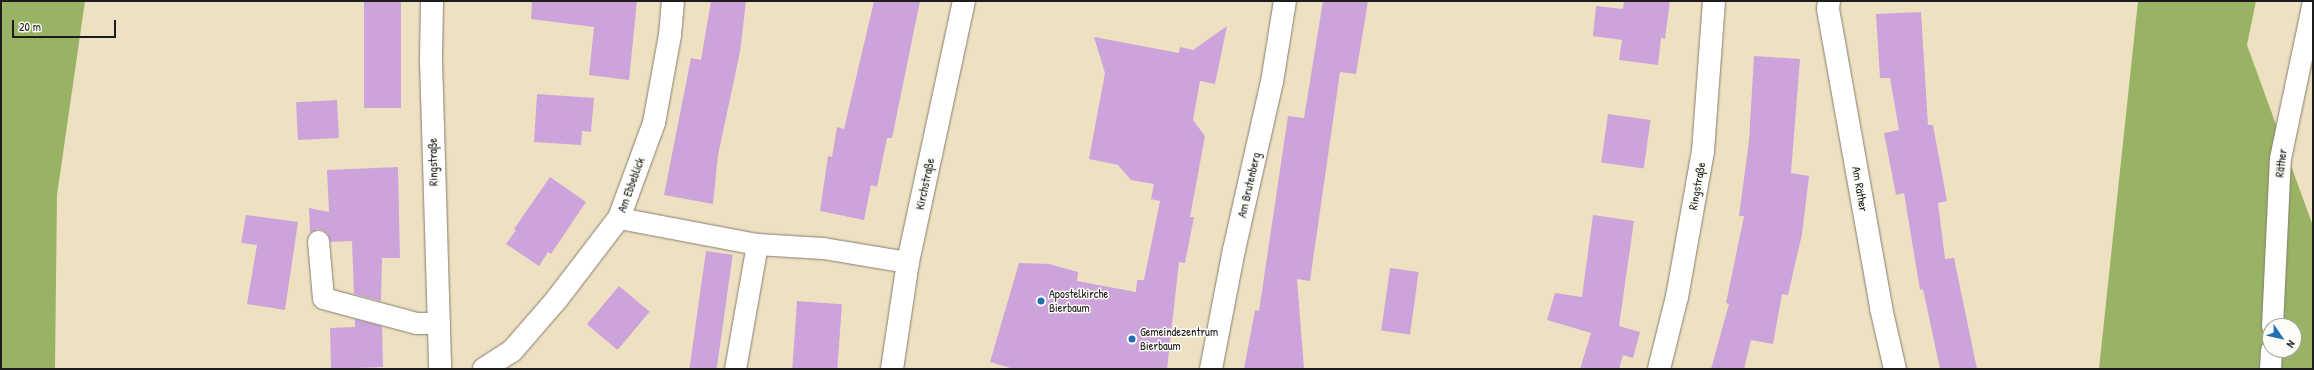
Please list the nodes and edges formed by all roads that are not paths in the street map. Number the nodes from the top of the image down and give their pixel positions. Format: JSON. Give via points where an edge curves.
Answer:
{"nodes":[{"id":1,"x":432,"y":1,"type":"edge"},
{"id":2,"x":673,"y":1,"type":"edge"},
{"id":3,"x":964,"y":1,"type":"edge"},
{"id":4,"x":1285,"y":1,"type":"edge"},
{"id":5,"x":1714,"y":1,"type":"edge"},
{"id":6,"x":2313,"y":2,"type":"edge"},
{"id":7,"x":1825,"y":4,"type":"edge"},
{"id":8,"x":618,"y":218,"type":"junction"},
{"id":9,"x":318,"y":241,"type":"dead end"},
{"id":10,"x":757,"y":244,"type":"junction"},
{"id":11,"x":908,"y":262,"type":"junction"},
{"id":12,"x":2272,"y":318,"type":"edge"},
{"id":13,"x":439,"y":323,"type":"junction"},
{"id":14,"x":2271,"y":358,"type":"edge"},
{"id":15,"x":440,"y":369,"type":"edge"},
{"id":16,"x":484,"y":369,"type":"edge"},
{"id":17,"x":735,"y":369,"type":"edge"},
{"id":18,"x":892,"y":369,"type":"edge"},
{"id":19,"x":1211,"y":369,"type":"edge"},
{"id":20,"x":1659,"y":369,"type":"edge"},
{"id":21,"x":1895,"y":369,"type":"edge"},
{"id":22,"x":2270,"y":369,"type":"edge"}],
"edges":[{"from":1,"to":13,"type":"street","name":"Ringstraße","via":[[431,60]]},
{"from":2,"to":8,"type":"street","name":"Am Ebbeblick","via":[[670,35],[654,123]]},
{"from":3,"to":11,"type":"street","name":"Kirchstraße"},
{"from":4,"to":19,"type":"street","name":"Am Brutenberg","via":[[1272,82],[1234,250]]},
{"from":5,"to":20,"type":"street","name":"Ringstraße","via":[[1703,150],[1677,297]]},
{"from":6,"to":12,"type":"lane","name":"Räther","via":[[2280,158]]},
{"from":7,"to":21,"type":"street","name":"Am Räther","via":[[1881,308]]},
{"from":8,"to":10,"type":"lane"},
{"from":8,"to":16,"type":"street","name":"Am Ebbeblick","via":[[557,299],[512,351]]},
{"from":9,"to":13,"type":"lane","via":[[323,298],[416,323]]},
{"from":10,"to":11,"type":"lane","via":[[823,248]]},
{"from":10,"to":17,"type":"lane"},
{"from":11,"to":18,"type":"street","name":"Kirchstraße"},
{"from":13,"to":15,"type":"street","name":"Ringstraße"},
{"from":14,"to":22,"type":"lane"}]}
